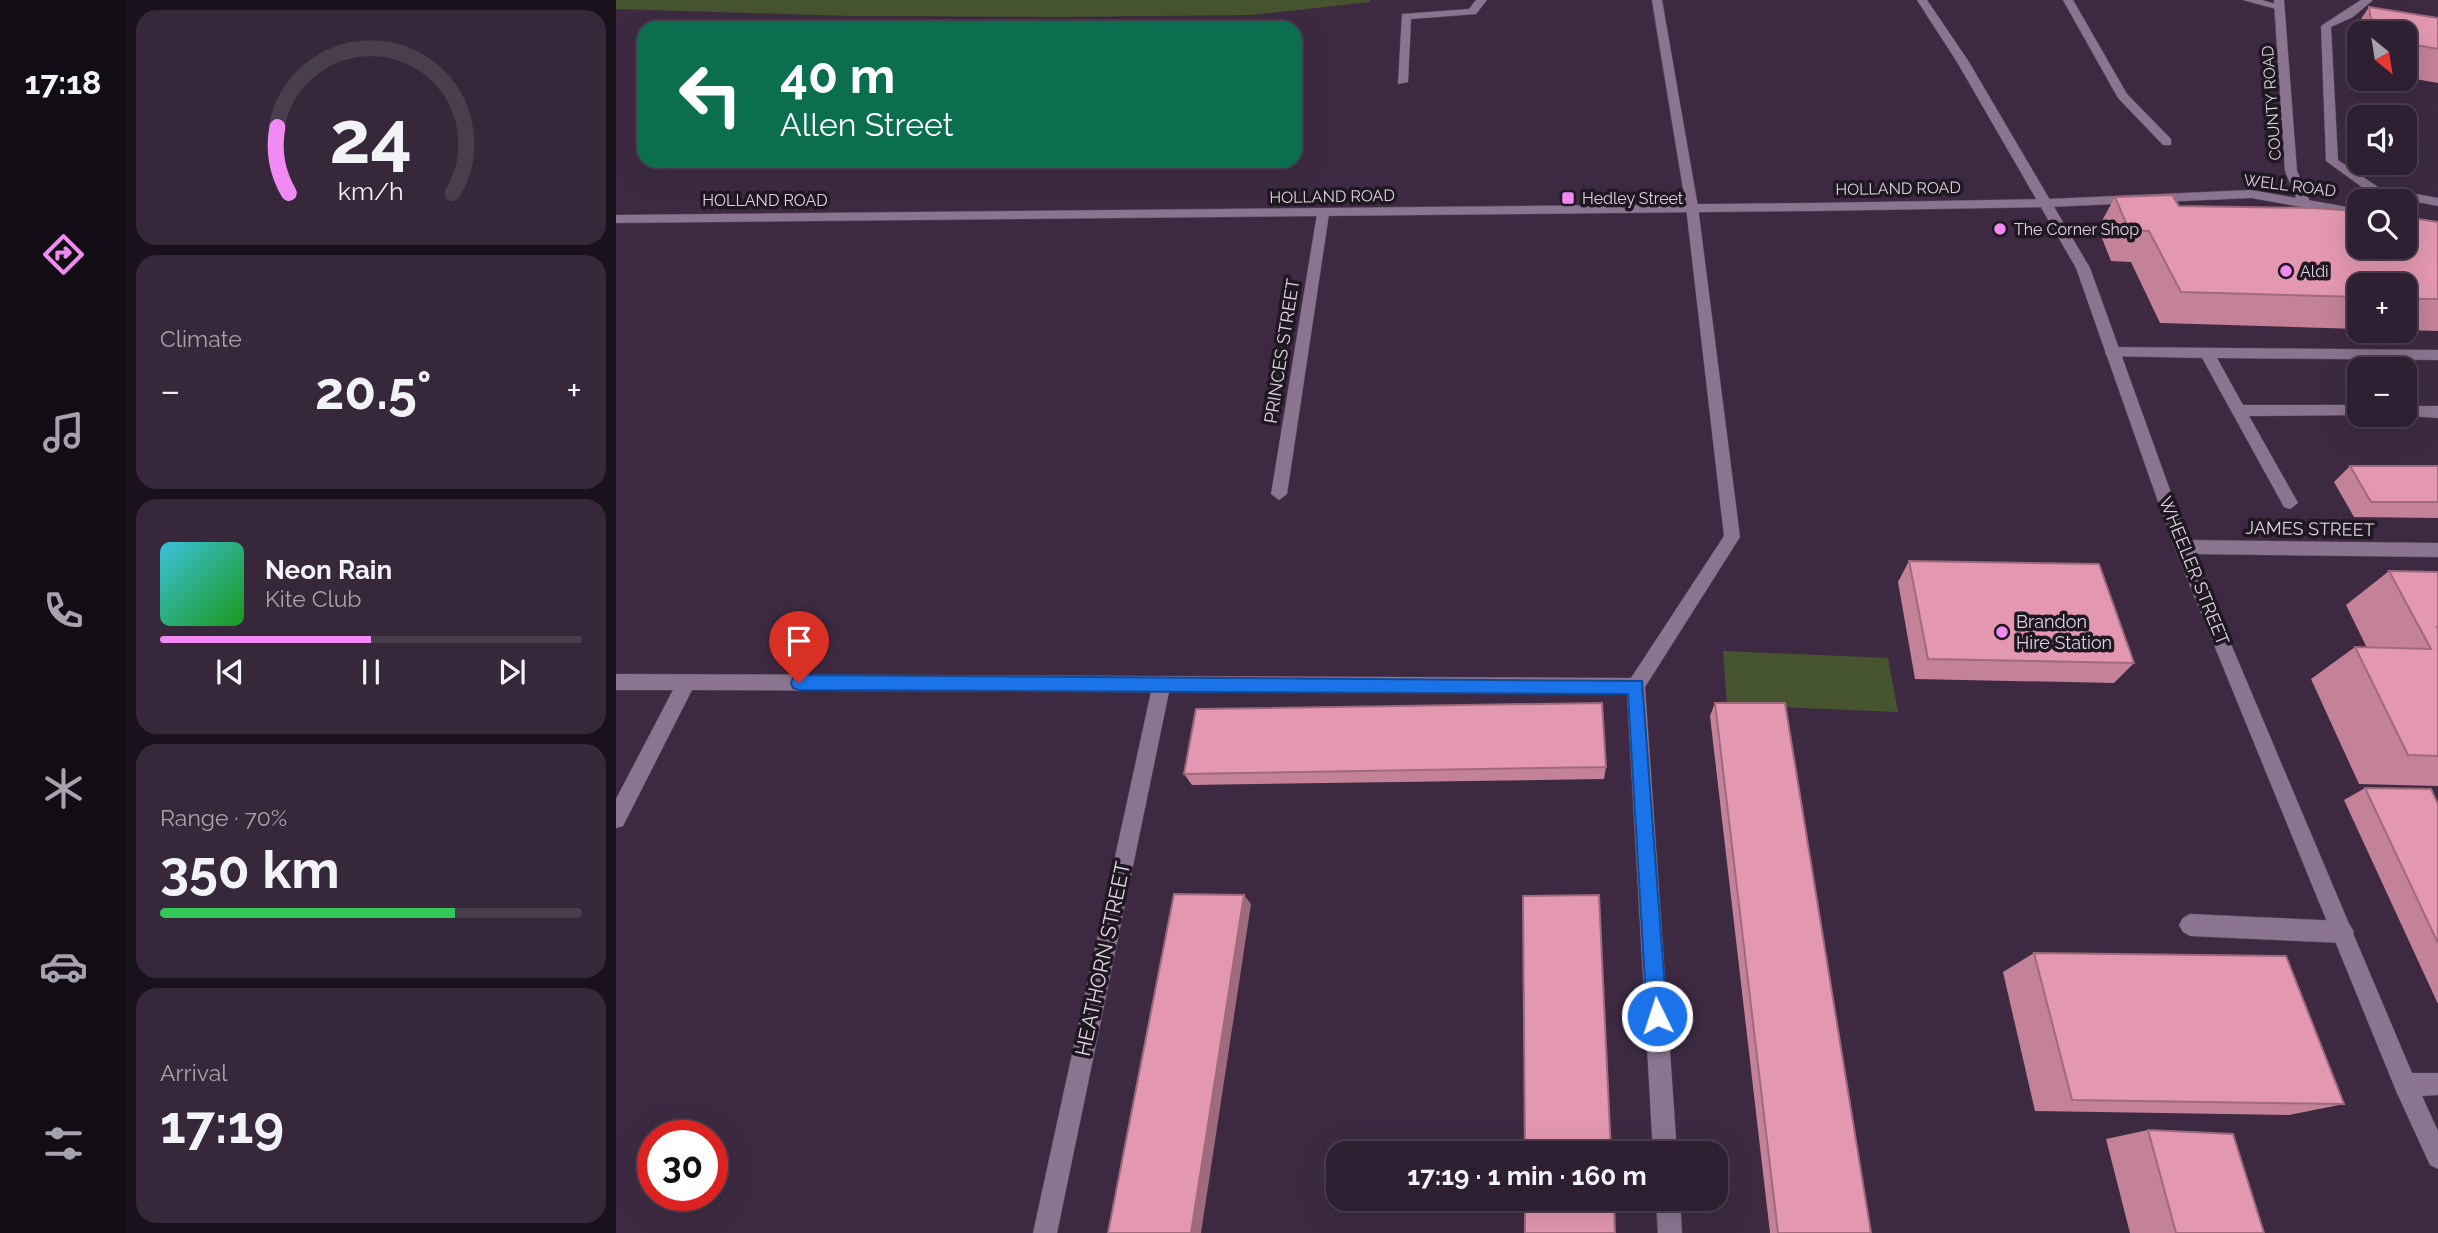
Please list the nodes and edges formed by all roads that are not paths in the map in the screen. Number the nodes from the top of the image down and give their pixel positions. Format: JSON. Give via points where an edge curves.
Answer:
{"nodes":[{"id":1,"x":1482,"y":0,"type":"edge"},
{"id":2,"x":1657,"y":0,"type":"edge"},
{"id":3,"x":1922,"y":0,"type":"edge"},
{"id":4,"x":2068,"y":0,"type":"edge"},
{"id":5,"x":2248,"y":0,"type":"edge"},
{"id":6,"x":2368,"y":0,"type":"edge"},
{"id":7,"x":2279,"y":3,"type":"edge"},
{"id":8,"x":1402,"y":82,"type":"dead end"},
{"id":9,"x":2167,"y":142,"type":"dead end"},
{"id":10,"x":2304,"y":202,"type":"junction"},
{"id":11,"x":2438,"y":202,"type":"edge"},
{"id":12,"x":2048,"y":203,"type":"junction"},
{"id":13,"x":1692,"y":207,"type":"junction"},
{"id":14,"x":2347,"y":211,"type":"edge"},
{"id":15,"x":1323,"y":214,"type":"junction"},
{"id":16,"x":616,"y":219,"type":"edge"},
{"id":17,"x":2112,"y":352,"type":"junction"},
{"id":18,"x":2207,"y":353,"type":"junction"},
{"id":19,"x":2438,"y":355,"type":"edge"},
{"id":20,"x":2238,"y":410,"type":"junction"},
{"id":21,"x":2347,"y":411,"type":"edge"},
{"id":22,"x":2417,"y":411,"type":"edge"},
{"id":23,"x":2438,"y":412,"type":"edge"},
{"id":24,"x":1279,"y":494,"type":"dead end"},
{"id":25,"x":2290,"y":503,"type":"dead end"},
{"id":26,"x":2182,"y":547,"type":"junction"},
{"id":27,"x":2438,"y":550,"type":"edge"},
{"id":28,"x":616,"y":682,"type":"edge"},
{"id":29,"x":687,"y":682,"type":"junction"},
{"id":30,"x":1162,"y":684,"type":"junction"},
{"id":31,"x":1636,"y":686,"type":"junction"},
{"id":32,"x":616,"y":819,"type":"edge"},
{"id":33,"x":2190,"y":925,"type":"dead end"},
{"id":34,"x":2343,"y":932,"type":"junction"},
{"id":35,"x":2438,"y":1084,"type":"edge"},
{"id":36,"x":2405,"y":1085,"type":"junction"},
{"id":37,"x":1664,"y":1141,"type":"edge"},
{"id":38,"x":2438,"y":1157,"type":"edge"},
{"id":39,"x":1669,"y":1211,"type":"edge"},
{"id":40,"x":1045,"y":1233,"type":"edge"},
{"id":41,"x":1670,"y":1233,"type":"edge"}],
"edges":[{"from":1,"to":8,"type":"street","via":[[1472,12],[1406,16]]},
{"from":2,"to":13,"type":"street"},
{"from":3,"to":12,"type":"street","name":"WHEELER STREET"},
{"from":4,"to":9,"type":"street","via":[[2122,96]]},
{"from":5,"to":7,"type":"street"},
{"from":6,"to":11,"type":"street","via":[[2326,26],[2333,161],[2374,190]]},
{"from":7,"to":10,"type":"street","name":"COUNTY ROAD","via":[[2291,171]]},
{"from":10,"to":12,"type":"street","name":"WELL ROAD","via":[[2251,194]]},
{"from":10,"to":14,"type":"street","name":"WELL ROAD"},
{"from":12,"to":13,"type":"street","name":"HOLLAND ROAD"},
{"from":12,"to":17,"type":"street","name":"WHEELER STREET","via":[[2083,268]]},
{"from":13,"to":15,"type":"street","name":"HOLLAND ROAD"},
{"from":13,"to":31,"type":"street","via":[[1732,537]]},
{"from":15,"to":16,"type":"street","name":"HOLLAND ROAD"},
{"from":15,"to":24,"type":"street","name":"PRINCES STREET"},
{"from":17,"to":18,"type":"street"},
{"from":17,"to":26,"type":"street","name":"WHEELER STREET"},
{"from":18,"to":19,"type":"street"},
{"from":18,"to":20,"type":"street"},
{"from":20,"to":21,"type":"street"},
{"from":20,"to":25,"type":"street"},
{"from":22,"to":23,"type":"street"},
{"from":26,"to":27,"type":"street","name":"JAMES STREET"},
{"from":26,"to":34,"type":"street","name":"WHEELER STREET"},
{"from":28,"to":29,"type":"street"},
{"from":29,"to":30,"type":"street"},
{"from":29,"to":32,"type":"street"},
{"from":30,"to":31,"type":"street"},
{"from":30,"to":40,"type":"street","name":"HEATHORN STREET"},
{"from":31,"to":37,"type":"street"},
{"from":33,"to":34,"type":"street"},
{"from":34,"to":36,"type":"street","name":"WHEELER STREET"},
{"from":35,"to":36,"type":"street"},
{"from":36,"to":38,"type":"street","name":"WHEELER STREET"},
{"from":39,"to":41,"type":"street"}]}
